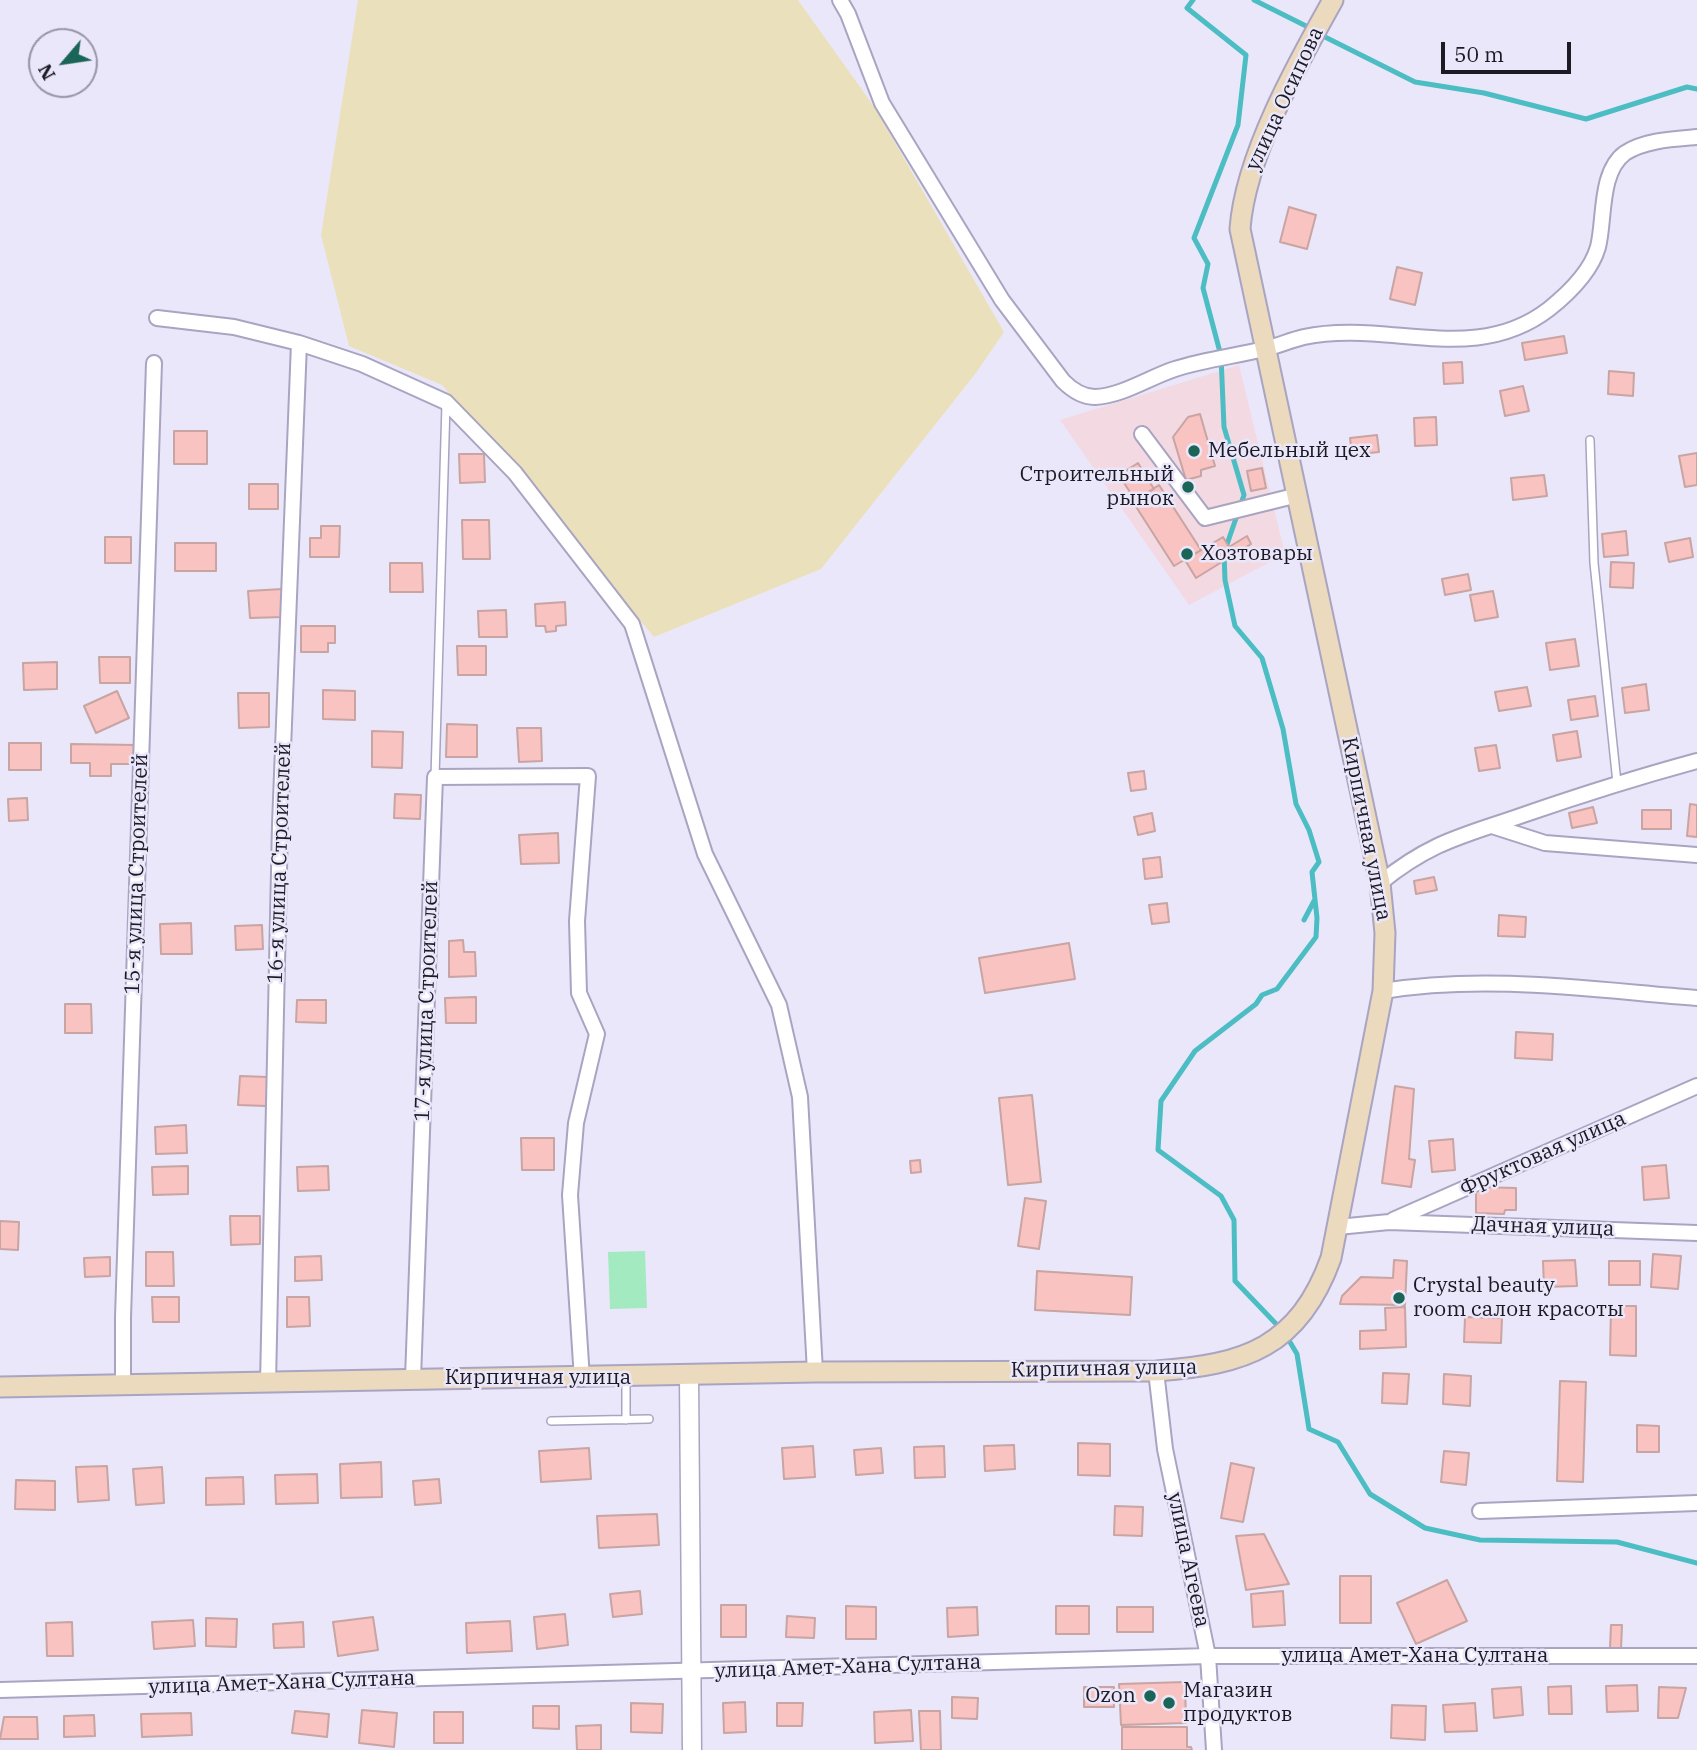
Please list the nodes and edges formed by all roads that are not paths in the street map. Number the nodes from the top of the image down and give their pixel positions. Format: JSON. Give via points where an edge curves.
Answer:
{"nodes":[{"id":1,"x":840,"y":0,"type":"edge"},
{"id":2,"x":1333,"y":0,"type":"edge"},
{"id":3,"x":1697,"y":137,"type":"edge"},
{"id":4,"x":1242,"y":199,"type":"joint"},
{"id":5,"x":157,"y":318,"type":"dead end"},
{"id":6,"x":299,"y":342,"type":"junction"},
{"id":7,"x":1267,"y":348,"type":"junction"},
{"id":8,"x":154,"y":363,"type":"dead end"},
{"id":9,"x":446,"y":402,"type":"junction"},
{"id":10,"x":1142,"y":434,"type":"dead end"},
{"id":11,"x":1590,"y":440,"type":"dead end"},
{"id":12,"x":1298,"y":495,"type":"junction"},
{"id":13,"x":1697,"y":761,"type":"edge"},
{"id":14,"x":435,"y":777,"type":"junction"},
{"id":15,"x":1617,"y":783,"type":"junction"},
{"id":16,"x":1492,"y":826,"type":"junction"},
{"id":17,"x":1697,"y":855,"type":"edge"},
{"id":18,"x":1380,"y":883,"type":"junction"},
{"id":19,"x":1383,"y":992,"type":"junction"},
{"id":20,"x":1697,"y":998,"type":"edge"},
{"id":21,"x":1697,"y":1086,"type":"edge"},
{"id":22,"x":1389,"y":1223,"type":"junction"},
{"id":23,"x":1338,"y":1227,"type":"junction"},
{"id":24,"x":1697,"y":1233,"type":"edge"},
{"id":25,"x":1156,"y":1371,"type":"junction"},
{"id":26,"x":815,"y":1373,"type":"junction"},
{"id":27,"x":689,"y":1376,"type":"junction"},
{"id":28,"x":413,"y":1378,"type":"junction"},
{"id":29,"x":625,"y":1378,"type":"junction"},
{"id":30,"x":582,"y":1379,"type":"junction"},
{"id":31,"x":268,"y":1383,"type":"junction"},
{"id":32,"x":124,"y":1386,"type":"junction"},
{"id":33,"x":0,"y":1387,"type":"edge"},
{"id":34,"x":649,"y":1419,"type":"dead end"},
{"id":35,"x":626,"y":1420,"type":"junction"},
{"id":36,"x":551,"y":1421,"type":"dead end"},
{"id":37,"x":1697,"y":1503,"type":"edge"},
{"id":38,"x":1480,"y":1511,"type":"dead end"},
{"id":39,"x":1208,"y":1656,"type":"junction"},
{"id":40,"x":1697,"y":1656,"type":"edge"},
{"id":41,"x":691,"y":1672,"type":"junction"},
{"id":42,"x":0,"y":1690,"type":"edge"},
{"id":43,"x":692,"y":1750,"type":"edge"},
{"id":44,"x":1214,"y":1750,"type":"edge"}],
"edges":[{"from":1,"to":7,"type":"street","via":[[881,103],[1002,300],[1072,390],[1105,396],[1175,369]]},
{"from":2,"to":4,"type":"main road","name":"улица Осипова","via":[[1256,156]]},
{"from":3,"to":7,"type":"street","via":[[1652,143],[1618,159],[1609,180],[1598,249],[1586,272],[1529,323],[1449,341],[1368,331],[1335,332]]},
{"from":4,"to":7,"type":"main road","name":"Кирпичная улица","via":[[1244,256]]},
{"from":5,"to":6,"type":"street","via":[[234,327]]},
{"from":6,"to":9,"type":"street"},
{"from":6,"to":31,"type":"street","name":"16-я улица Строителей","via":[[280,825]]},
{"from":7,"to":12,"type":"main road","name":"Кирпичная улица"},
{"from":8,"to":32,"type":"street","name":"15-я улица Строителей"},
{"from":9,"to":14,"type":"lane"},
{"from":9,"to":26,"type":"street","via":[[515,473],[632,624],[705,854],[779,1005],[800,1097]]},
{"from":10,"to":12,"type":"street","via":[[1205,518]]},
{"from":11,"to":15,"type":"lane","via":[[1594,563]]},
{"from":12,"to":18,"type":"main road","name":"Кирпичная улица"},
{"from":13,"to":15,"type":"street"},
{"from":14,"to":28,"type":"street","name":"17-я улица Строителей"},
{"from":14,"to":30,"type":"street","via":[[588,776],[577,933],[579,993],[597,1034],[576,1123],[569,1195]]},
{"from":15,"to":16,"type":"street"},
{"from":16,"to":17,"type":"street","via":[[1545,843]]},
{"from":16,"to":18,"type":"street","via":[[1445,840]]},
{"from":18,"to":19,"type":"main road","name":"Кирпичная улица","via":[[1385,933]]},
{"from":19,"to":20,"type":"street","via":[[1429,984],[1523,984]]},
{"from":19,"to":23,"type":"main road","name":"Кирпичная улица"},
{"from":21,"to":22,"type":"street","name":"Фруктовая улица"},
{"from":22,"to":23,"type":"street"},
{"from":22,"to":24,"type":"street","name":"Дачная улица"},
{"from":23,"to":25,"type":"main road","name":"Кирпичная улица","via":[[1321,1286],[1284,1333],[1240,1359],[1206,1368]]},
{"from":25,"to":26,"type":"main road","name":"Кирпичная улица"},
{"from":25,"to":39,"type":"street","name":"улица Агеева","via":[[1165,1449]]},
{"from":26,"to":27,"type":"main road","name":"Кирпичная улица"},
{"from":27,"to":29,"type":"main road","name":"Кирпичная улица"},
{"from":27,"to":41,"type":"street"},
{"from":28,"to":30,"type":"main road","name":"Кирпичная улица"},
{"from":28,"to":31,"type":"main road","name":"Кирпичная улица"},
{"from":29,"to":30,"type":"main road","name":"Кирпичная улица"},
{"from":29,"to":35,"type":"lane"},
{"from":31,"to":32,"type":"main road","name":"Кирпичная улица"},
{"from":32,"to":33,"type":"main road","name":"Кирпичная улица"},
{"from":34,"to":35,"type":"lane"},
{"from":35,"to":36,"type":"lane"},
{"from":37,"to":38,"type":"street"},
{"from":39,"to":40,"type":"street","name":"улица Амет-Хана Султана"},
{"from":39,"to":41,"type":"street","name":"улица Амет-Хана Султана"},
{"from":39,"to":44,"type":"street","name":"улица Агеева"},
{"from":41,"to":42,"type":"street","name":"улица Амет-Хана Султана"},
{"from":41,"to":43,"type":"street"}]}
